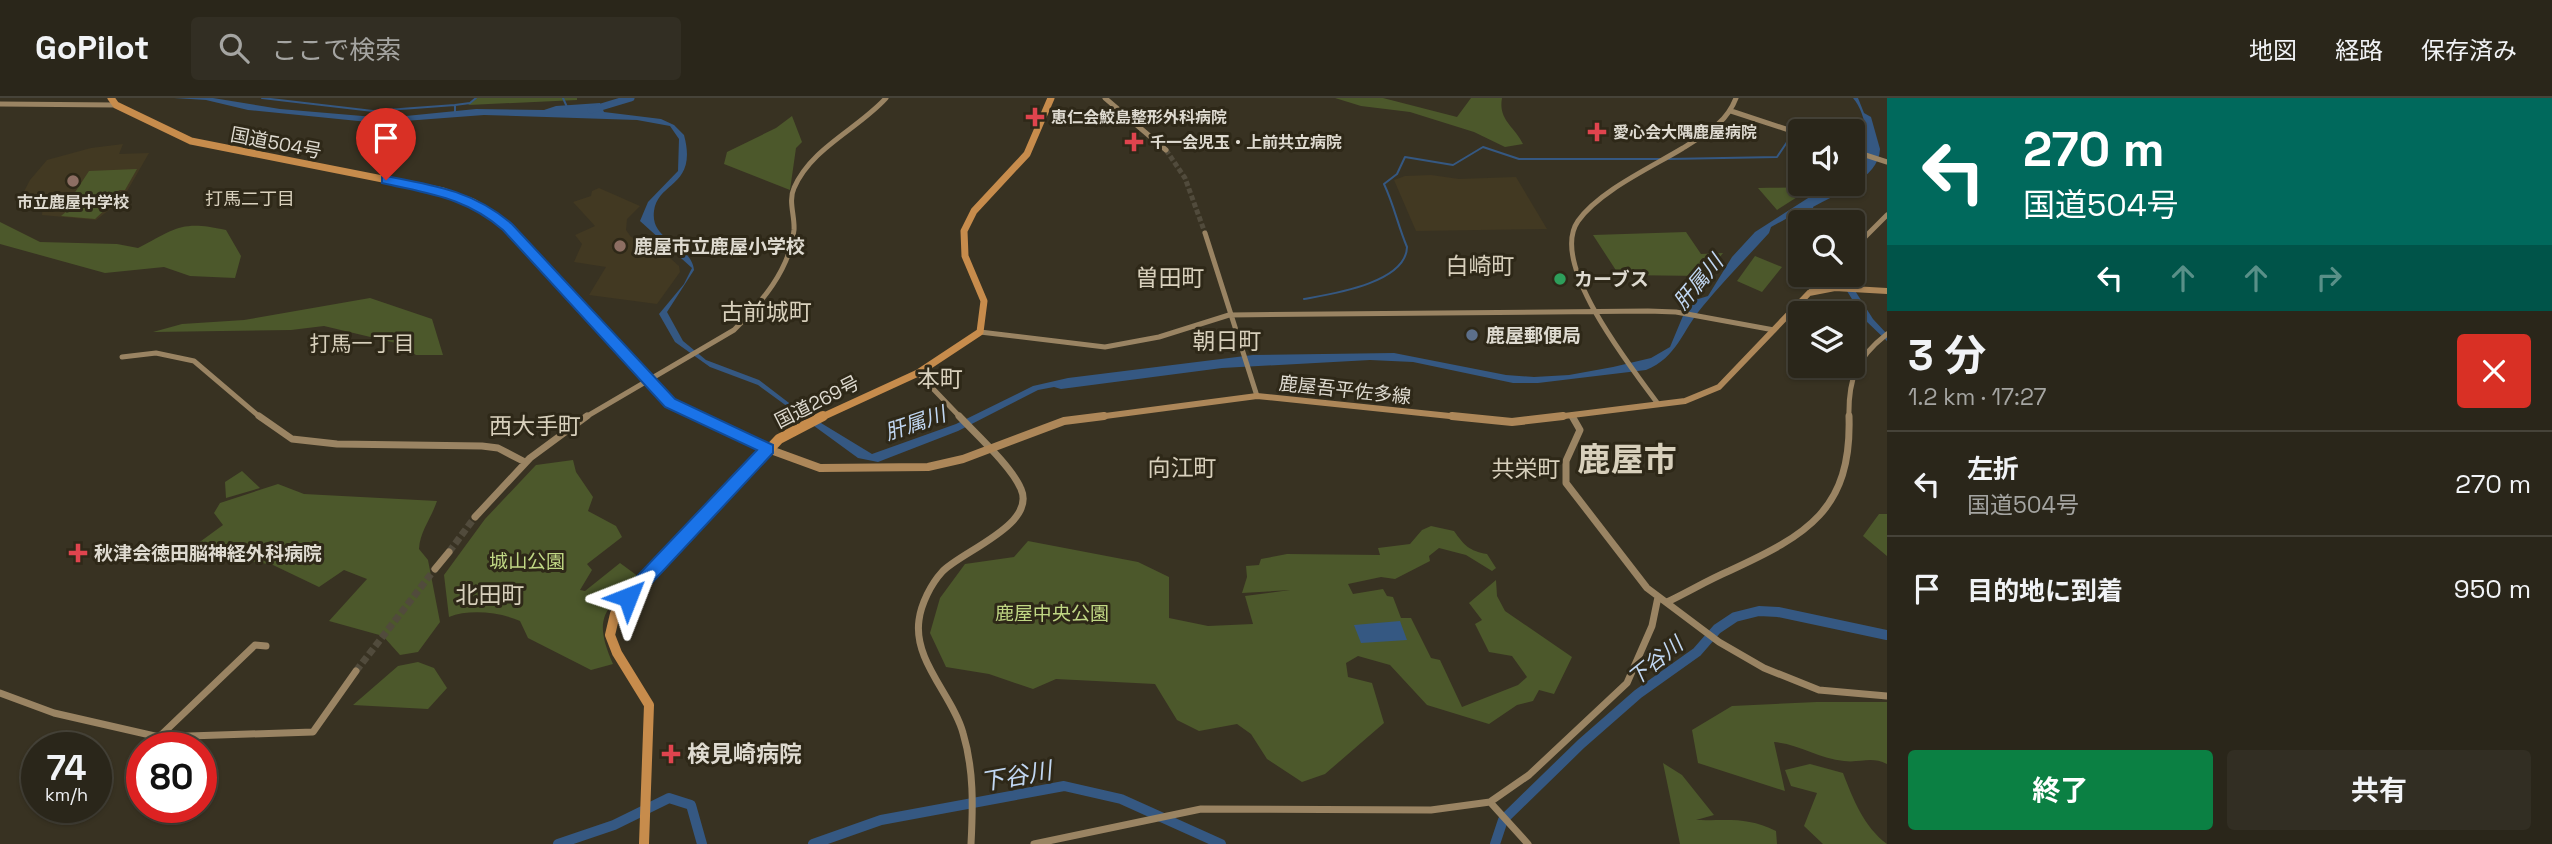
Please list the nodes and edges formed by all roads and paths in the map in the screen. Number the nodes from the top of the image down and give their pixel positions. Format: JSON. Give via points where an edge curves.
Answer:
{"nodes":[{"id":1,"x":886,"y":98,"type":"edge"},
{"id":2,"x":1051,"y":98,"type":"edge"},
{"id":3,"x":1105,"y":98,"type":"edge"},
{"id":4,"x":1736,"y":98,"type":"edge"},
{"id":5,"x":114,"y":102,"type":"edge"},
{"id":6,"x":0,"y":104,"type":"edge"},
{"id":7,"x":1731,"y":111,"type":"junction"},
{"id":8,"x":1788,"y":130,"type":"edge"},
{"id":9,"x":1166,"y":150,"type":"tunnel mouth"},
{"id":10,"x":1865,"y":155,"type":"edge"},
{"id":11,"x":1887,"y":162,"type":"edge"},
{"id":12,"x":1887,"y":215,"type":"edge"},
{"id":13,"x":1205,"y":233,"type":"tunnel mouth"},
{"id":14,"x":1865,"y":237,"type":"edge"},
{"id":15,"x":1815,"y":287,"type":"edge"},
{"id":16,"x":1887,"y":291,"type":"edge"},
{"id":17,"x":1809,"y":293,"type":"junction"},
{"id":18,"x":1599,"y":312,"type":"junction"},
{"id":19,"x":1229,"y":315,"type":"junction"},
{"id":20,"x":1774,"y":330,"type":"junction"},
{"id":21,"x":980,"y":332,"type":"junction"},
{"id":22,"x":1887,"y":334,"type":"edge"},
{"id":23,"x":122,"y":356,"type":"dead end"},
{"id":24,"x":919,"y":373,"type":"junction"},
{"id":25,"x":647,"y":380,"type":"junction"},
{"id":26,"x":1257,"y":397,"type":"junction"},
{"id":27,"x":1658,"y":404,"type":"junction"},
{"id":28,"x":1572,"y":415,"type":"junction"},
{"id":29,"x":990,"y":448,"type":"junction"},
{"id":30,"x":768,"y":449,"type":"junction"},
{"id":31,"x":523,"y":461,"type":"junction"},
{"id":32,"x":475,"y":517,"type":"tunnel mouth"},
{"id":33,"x":449,"y":552,"type":"tunnel mouth"},
{"id":34,"x":435,"y":569,"type":"tunnel mouth"},
{"id":35,"x":1658,"y":597,"type":"junction"},
{"id":36,"x":1667,"y":602,"type":"junction"},
{"id":37,"x":267,"y":646,"type":"dead end"},
{"id":38,"x":356,"y":671,"type":"tunnel mouth"},
{"id":39,"x":0,"y":693,"type":"edge"},
{"id":40,"x":1887,"y":696,"type":"edge"},
{"id":41,"x":129,"y":732,"type":"edge"},
{"id":42,"x":164,"y":732,"type":"edge"},
{"id":43,"x":217,"y":735,"type":"edge"},
{"id":44,"x":1490,"y":802,"type":"junction"},
{"id":45,"x":644,"y":844,"type":"edge"},
{"id":46,"x":971,"y":844,"type":"edge"},
{"id":47,"x":1034,"y":844,"type":"edge"},
{"id":48,"x":1528,"y":844,"type":"edge"}],
"edges":[{"from":1,"to":25,"type":"street","via":[[816,159],[794,188],[794,231],[786,261],[748,317],[734,330]]},
{"from":2,"to":21,"type":"highway","via":[[1028,153],[973,212],[963,234],[965,255],[985,296]]},
{"from":3,"to":9,"type":"street"},
{"from":4,"to":7,"type":"street"},
{"from":5,"to":6,"type":"street"},
{"from":5,"to":25,"type":"highway","name":"国道504号","via":[[191,141],[443,191],[473,202],[508,227]]},
{"from":7,"to":8,"type":"street"},
{"from":7,"to":18,"type":"street","via":[[1722,123],[1598,201],[1574,226],[1570,241],[1573,265]]},
{"from":10,"to":11,"type":"street"},
{"from":12,"to":14,"type":"street"},
{"from":13,"to":19,"type":"street"},
{"from":15,"to":17,"type":"street"},
{"from":16,"to":17,"type":"main road","via":[[1835,288]]},
{"from":17,"to":20,"type":"main road","name":"鹿屋吾平佐多線"},
{"from":18,"to":19,"type":"street"},
{"from":18,"to":20,"type":"street","via":[[1680,313]]},
{"from":18,"to":27,"type":"street"},
{"from":19,"to":21,"type":"street","via":[[1159,337],[1105,347]]},
{"from":19,"to":26,"type":"street"},
{"from":20,"to":27,"type":"main road","name":"鹿屋吾平佐多線","via":[[1719,387],[1685,401]]},
{"from":21,"to":24,"type":"highway","name":"国道269号"},
{"from":22,"to":36,"type":"street","via":[[1859,360],[1848,382],[1849,448],[1828,508],[1788,541]]},
{"from":23,"to":31,"type":"street","via":[[156,353],[194,361],[292,439],[482,446],[498,448]]},
{"from":24,"to":29,"type":"street"},
{"from":24,"to":30,"type":"highway","name":"国道269号","via":[[821,417]]},
{"from":25,"to":30,"type":"highway","name":"国道504号","via":[[674,406]]},
{"from":25,"to":31,"type":"street","via":[[604,403]]},
{"from":26,"to":28,"type":"main road","name":"鹿屋吾平佐多線","via":[[1495,422]]},
{"from":26,"to":29,"type":"main road","name":"鹿屋吾平佐多線","via":[[1064,421]]},
{"from":27,"to":28,"type":"main road","name":"鹿屋吾平佐多線"},
{"from":28,"to":35,"type":"street","via":[[1580,430],[1567,452],[1566,483]]},
{"from":29,"to":30,"type":"main road","name":"鹿屋吾平佐多線","via":[[943,465],[870,469],[820,468]]},
{"from":29,"to":46,"type":"street","via":[[1022,490],[1019,512],[1005,529],[942,572],[924,601],[918,622],[923,653],[963,731],[974,794]]},
{"from":30,"to":45,"type":"highway","name":"国道269号","via":[[628,597],[612,621],[613,645],[649,705]]},
{"from":31,"to":32,"type":"street","via":[[495,488]]},
{"from":33,"to":34,"type":"street"},
{"from":35,"to":36,"type":"street"},
{"from":35,"to":44,"type":"street","via":[[1652,626],[1627,683],[1529,775]]},
{"from":36,"to":40,"type":"street","via":[[1705,633],[1764,668],[1819,690]]},
{"from":37,"to":42,"type":"street","via":[[255,645]]},
{"from":38,"to":43,"type":"street","via":[[313,732]]},
{"from":39,"to":41,"type":"street","via":[[54,713]]},
{"from":44,"to":47,"type":"street","via":[[1431,810],[1202,809]]},
{"from":44,"to":48,"type":"street"}]}
